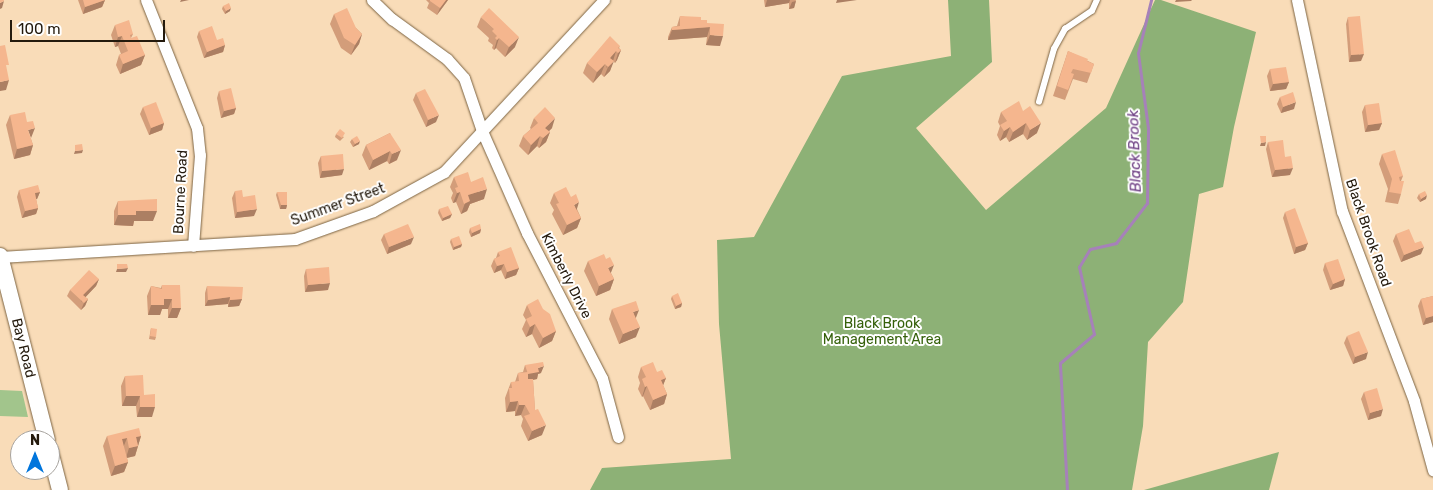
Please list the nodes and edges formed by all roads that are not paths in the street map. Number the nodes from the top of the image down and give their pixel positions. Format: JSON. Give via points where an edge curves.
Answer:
{"nodes":[{"id":1,"x":146,"y":0,"type":"edge"},
{"id":2,"x":372,"y":0,"type":"edge"},
{"id":3,"x":604,"y":0,"type":"edge"},
{"id":4,"x":1096,"y":0,"type":"edge"},
{"id":5,"x":1297,"y":0,"type":"edge"},
{"id":6,"x":1039,"y":102,"type":"dead end"},
{"id":7,"x":482,"y":132,"type":"junction"},
{"id":8,"x":193,"y":246,"type":"junction"},
{"id":9,"x":0,"y":257,"type":"edge"},
{"id":10,"x":44,"y":430,"type":"edge"},
{"id":11,"x":618,"y":437,"type":"dead end"},
{"id":12,"x":1433,"y":470,"type":"edge"}],
"edges":[{"from":1,"to":8,"type":"street","name":"Bourne Road","via":[[197,128],[200,155]]},
{"from":2,"to":7,"type":"street","name":"Kimberly Drive","via":[[457,68],[464,78]]},
{"from":3,"to":7,"type":"street","name":"Summer Street"},
{"from":4,"to":6,"type":"lane","via":[[1092,11],[1065,29],[1054,49]]},
{"from":5,"to":12,"type":"street","name":"Black Brook Road","via":[[1342,211],[1414,401]]},
{"from":7,"to":8,"type":"street","name":"Summer Street","via":[[444,172],[373,211],[295,239]]},
{"from":7,"to":11,"type":"street","name":"Kimberly Drive","via":[[527,233],[602,378]]},
{"from":8,"to":9,"type":"street","name":"Summer Street"},
{"from":9,"to":10,"type":"main road","name":"Bay Road"}]}
